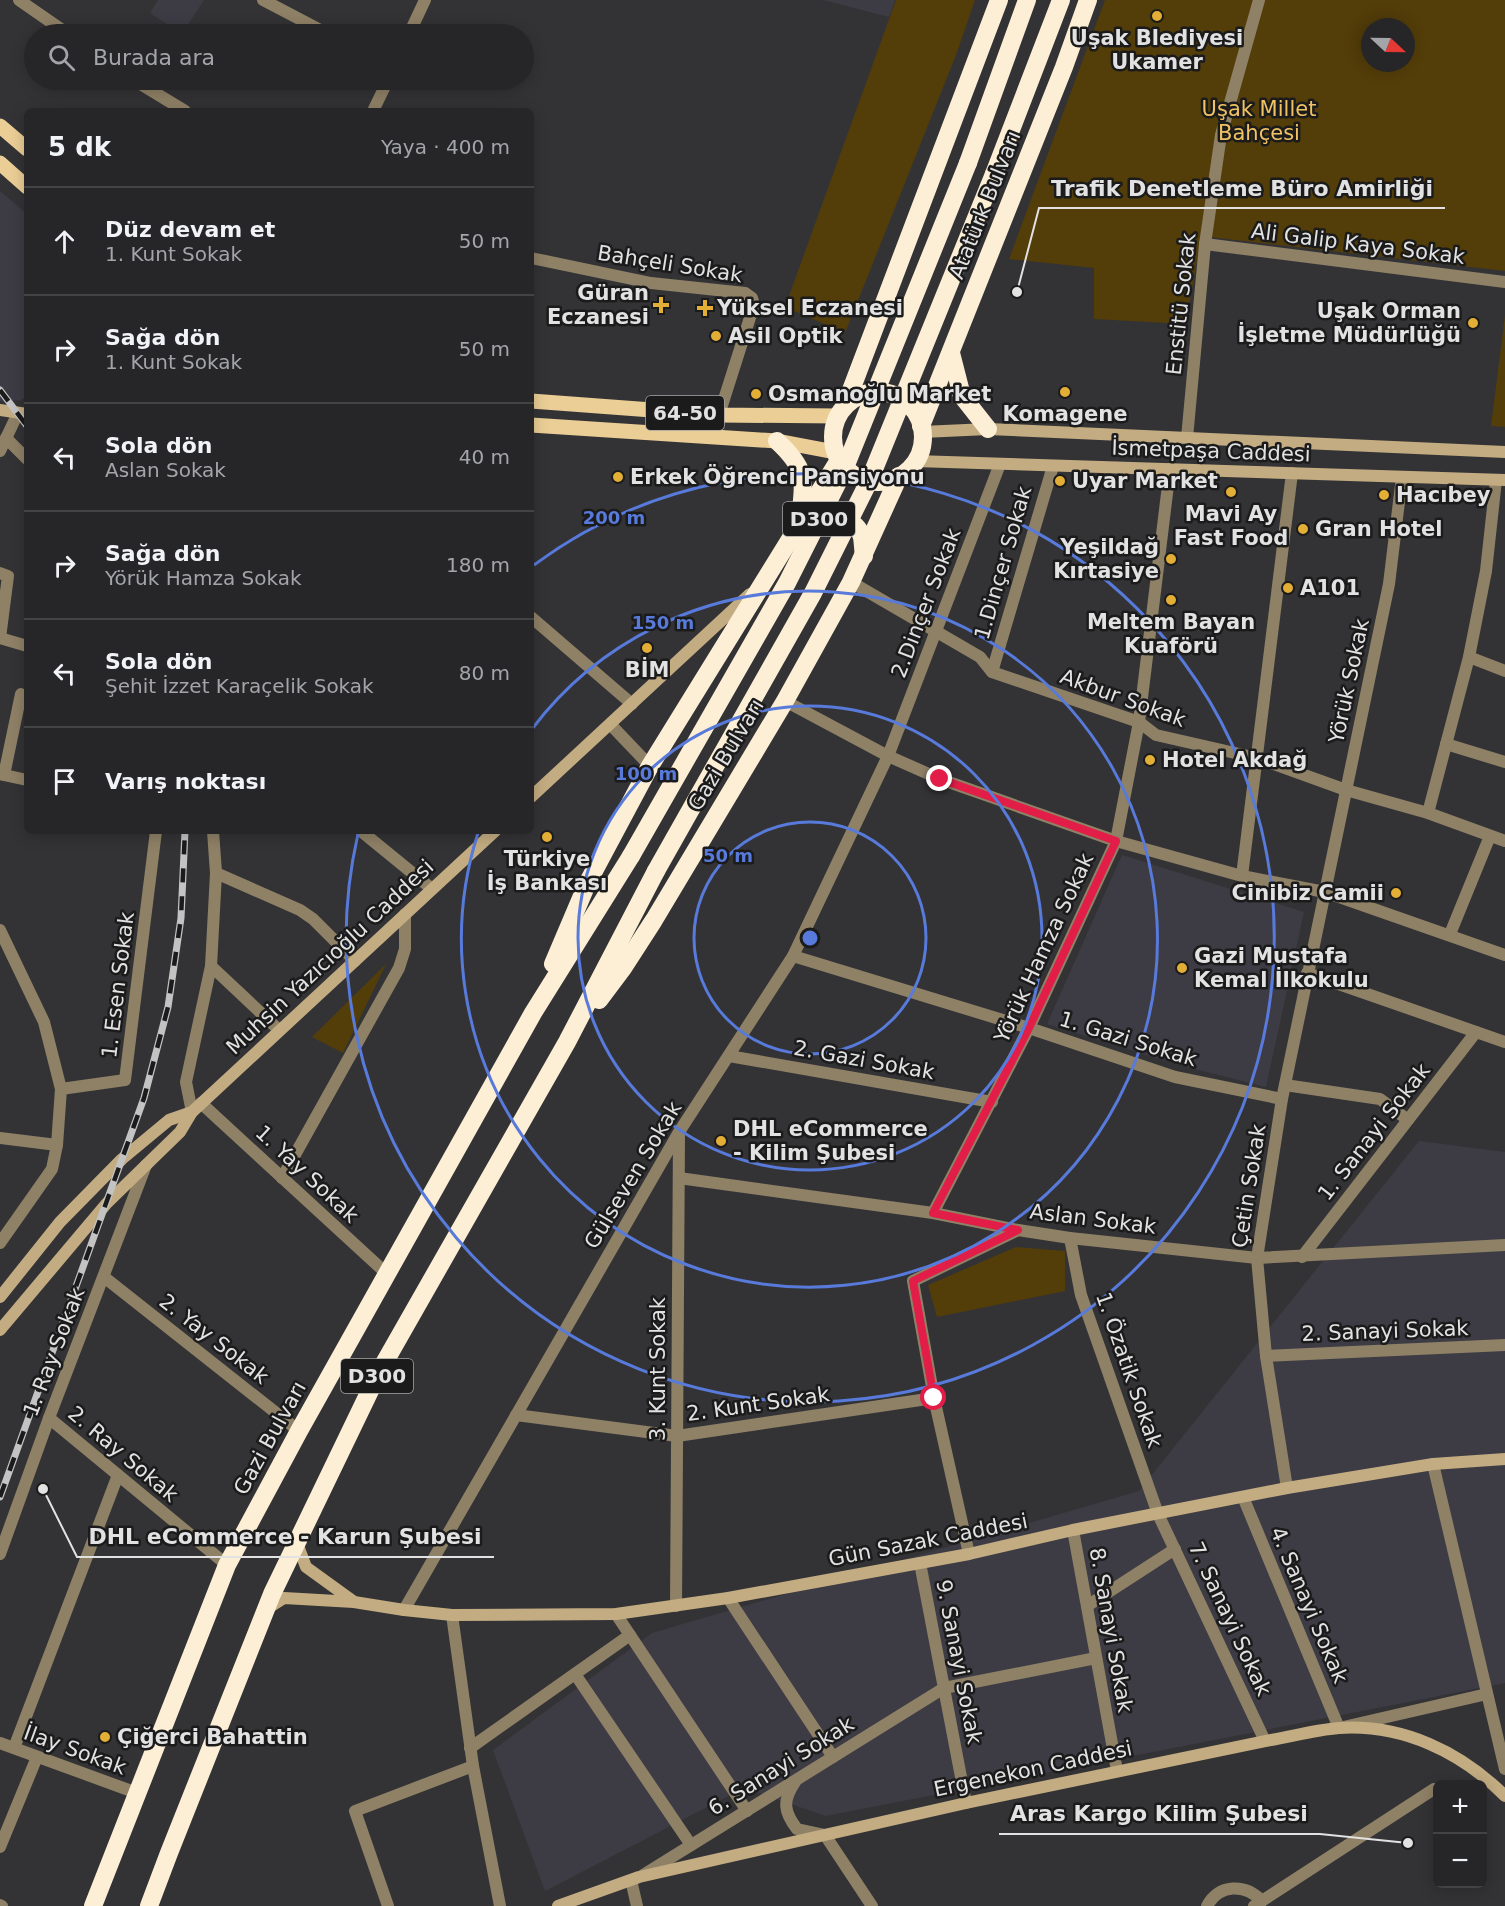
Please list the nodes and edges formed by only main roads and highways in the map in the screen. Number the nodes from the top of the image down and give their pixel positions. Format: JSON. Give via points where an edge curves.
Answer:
{"nodes":[{"id":1,"x":999,"y":0,"type":"edge"},
{"id":2,"x":1027,"y":0,"type":"edge"},
{"id":3,"x":1061,"y":0,"type":"edge"},
{"id":4,"x":1088,"y":0,"type":"edge"},
{"id":5,"x":0,"y":126,"type":"edge"},
{"id":6,"x":24,"y":146,"type":"edge"},
{"id":7,"x":0,"y":163,"type":"edge"},
{"id":8,"x":24,"y":184,"type":"edge"},
{"id":9,"x":951,"y":353,"type":"junction"},
{"id":10,"x":534,"y":401,"type":"edge"},
{"id":11,"x":842,"y":411,"type":"junction"},
{"id":12,"x":534,"y":425,"type":"edge"},
{"id":13,"x":921,"y":429,"type":"junction"},
{"id":14,"x":988,"y":429,"type":"road end"},
{"id":15,"x":777,"y":441,"type":"junction"},
{"id":16,"x":837,"y":456,"type":"junction"},
{"id":17,"x":900,"y":476,"type":"junction"},
{"id":18,"x":800,"y":524,"type":"junction"},
{"id":19,"x":864,"y":556,"type":"junction"},
{"id":20,"x":631,"y":856,"type":"joint"},
{"id":21,"x":656,"y":871,"type":"joint"},
{"id":22,"x":533,"y":1013,"type":"junction"},
{"id":23,"x":567,"y":1042,"type":"junction"},
{"id":24,"x":93,"y":1906,"type":"edge"},
{"id":25,"x":149,"y":1906,"type":"edge"}],
"edges":[{"from":1,"to":11,"type":"highway"},
{"from":2,"to":20,"type":"highway","name":"Atatürk Bulvarı","number":"D300","bridge":true,"via":[[968,163],[844,470],[787,583]]},
{"from":3,"to":21,"type":"highway","name":"Atatürk Bulvarı","bridge":true,"via":[[870,479],[813,593]]},
{"from":4,"to":9,"type":"highway","name":"Atatürk Bulvarı"},
{"from":5,"to":6,"type":"main road"},
{"from":7,"to":8,"type":"main road"},
{"from":9,"to":13,"type":"highway","name":"Atatürk Bulvarı"},
{"from":9,"to":14,"type":"highway","via":[[962,396]]},
{"from":10,"to":11,"type":"main road","number":"64-50","via":[[719,415]]},
{"from":11,"to":13,"type":"highway","via":[[861,396],[889,394],[912,409]]},
{"from":11,"to":16,"type":"highway","via":[[833,434]]},
{"from":12,"to":15,"type":"main road","number":"64-50"},
{"from":13,"to":17,"type":"highway","via":[[921,447],[915,462]]},
{"from":15,"to":16,"type":"main road","number":"64-50"},
{"from":15,"to":18,"type":"highway","via":[[802,472]]},
{"from":16,"to":17,"type":"highway","via":[[850,473],[866,481],[883,482]]},
{"from":16,"to":18,"type":"highway","name":"Gazi Bulvarı"},
{"from":17,"to":19,"type":"highway","name":"Gazi Bulvarı"},
{"from":18,"to":19,"type":"highway","via":[[818,513],[841,516],[861,535]]},
{"from":18,"to":22,"type":"highway","name":"Gazi Bulvarı","via":[[650,766],[587,884]]},
{"from":19,"to":23,"type":"highway","name":"Gazi Bulvarı","via":[[784,701],[654,920]]},
{"from":20,"to":22,"type":"highway","name":"Gazi Bulvarı","number":"D300"},
{"from":21,"to":23,"type":"highway","name":"Gazi Bulvarı","number":"D300"},
{"from":22,"to":24,"type":"highway","name":"Gazi Bulvarı","number":"D300","via":[[227,1565]]},
{"from":23,"to":25,"type":"highway","name":"Gazi Bulvarı","number":"D300","via":[[378,1374],[265,1610]]}]}
